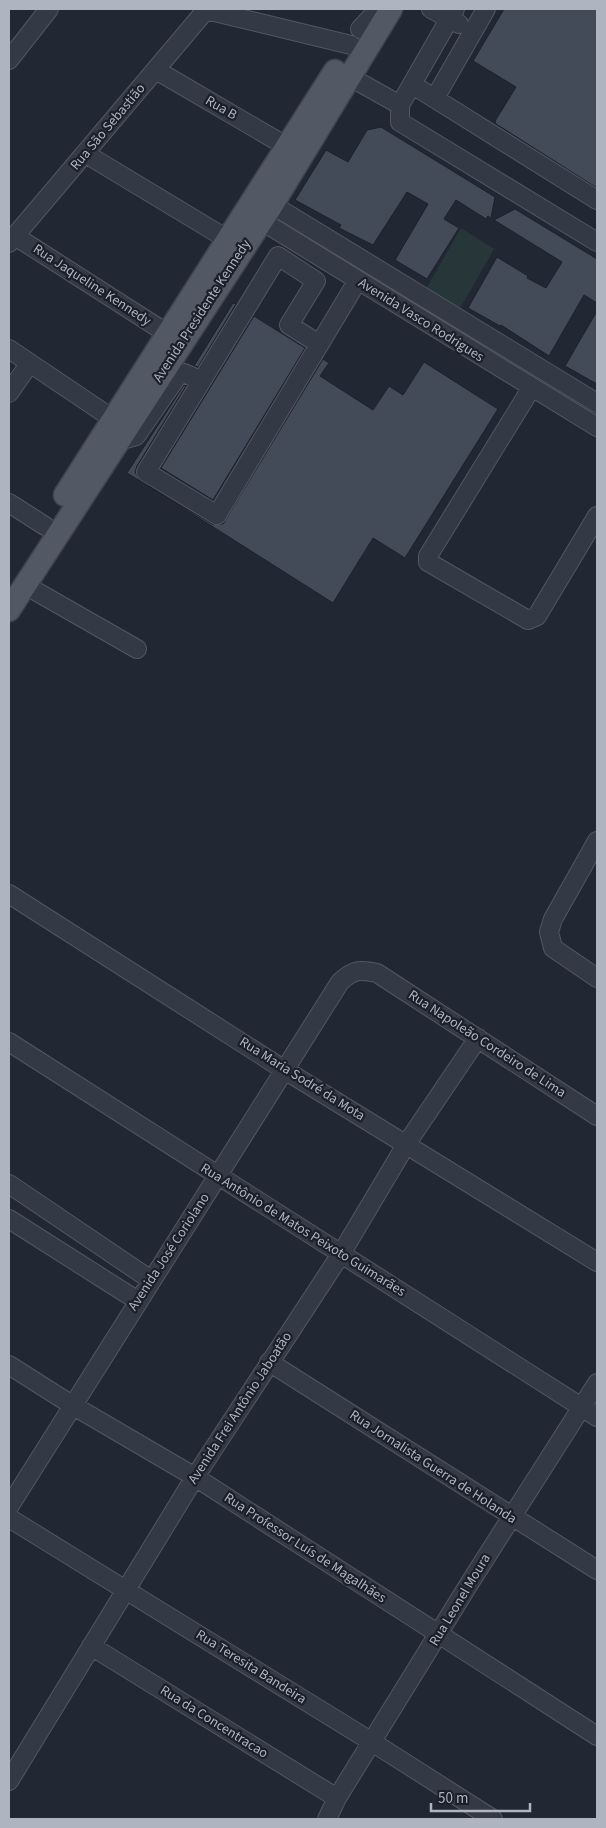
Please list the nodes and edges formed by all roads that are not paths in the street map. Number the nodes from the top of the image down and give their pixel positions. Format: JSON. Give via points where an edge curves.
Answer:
{"nodes":[{"id":1,"x":49,"y":9,"type":"edge"},
{"id":2,"x":204,"y":9,"type":"edge"},
{"id":3,"x":372,"y":9,"type":"edge"},
{"id":4,"x":379,"y":9,"type":"edge"},
{"id":5,"x":391,"y":9,"type":"edge"},
{"id":6,"x":431,"y":9,"type":"edge"},
{"id":7,"x":486,"y":9,"type":"edge"},
{"id":8,"x":452,"y":14,"type":"edge"},
{"id":9,"x":473,"y":31,"type":"junction"},
{"id":10,"x":355,"y":37,"type":"junction"},
{"id":11,"x":9,"y":60,"type":"edge"},
{"id":12,"x":156,"y":70,"type":"junction"},
{"id":13,"x":350,"y":77,"type":"junction"},
{"id":14,"x":413,"y":85,"type":"junction"},
{"id":15,"x":435,"y":98,"type":"junction"},
{"id":16,"x":400,"y":105,"type":"junction"},
{"id":17,"x":286,"y":146,"type":"junction"},
{"id":18,"x":86,"y":154,"type":"junction"},
{"id":19,"x":597,"y":200,"type":"edge"},
{"id":20,"x":259,"y":208,"type":"junction"},
{"id":21,"x":12,"y":239,"type":"edge"},
{"id":22,"x":227,"y":239,"type":"junction"},
{"id":23,"x":335,"y":242,"type":"junction"},
{"id":24,"x":597,"y":242,"type":"edge"},
{"id":25,"x":324,"y":260,"type":"junction"},
{"id":26,"x":358,"y":280,"type":"junction"},
{"id":27,"x":168,"y":334,"type":"junction"},
{"id":28,"x":319,"y":344,"type":"junction"},
{"id":29,"x":9,"y":349,"type":"edge"},
{"id":30,"x":30,"y":363,"type":"junction"},
{"id":31,"x":200,"y":380,"type":"junction"},
{"id":32,"x":532,"y":388,"type":"junction"},
{"id":33,"x":9,"y":393,"type":"edge"},
{"id":34,"x":597,"y":403,"type":"edge"},
{"id":35,"x":113,"y":419,"type":"junction"},
{"id":36,"x":597,"y":426,"type":"edge"},
{"id":37,"x":118,"y":441,"type":"junction"},
{"id":38,"x":9,"y":503,"type":"edge"},
{"id":39,"x":597,"y":516,"type":"edge"},
{"id":40,"x":45,"y":526,"type":"junction"},
{"id":41,"x":17,"y":584,"type":"edge"},
{"id":42,"x":9,"y":610,"type":"edge"},
{"id":43,"x":137,"y":649,"type":"dead end"},
{"id":44,"x":597,"y":841,"type":"edge"},
{"id":45,"x":9,"y":894,"type":"edge"},
{"id":46,"x":377,"y":973,"type":"joint"},
{"id":47,"x":597,"y":978,"type":"edge"},
{"id":48,"x":478,"y":1038,"type":"junction"},
{"id":49,"x":9,"y":1042,"type":"edge"},
{"id":50,"x":283,"y":1069,"type":"junction"},
{"id":51,"x":597,"y":1116,"type":"edge"},
{"id":52,"x":407,"y":1143,"type":"junction"},
{"id":53,"x":218,"y":1177,"type":"junction"},
{"id":54,"x":9,"y":1184,"type":"edge"},
{"id":55,"x":9,"y":1219,"type":"edge"},
{"id":56,"x":67,"y":1223,"type":"junction"},
{"id":57,"x":52,"y":1246,"type":"junction"},
{"id":58,"x":341,"y":1254,"type":"junction"},
{"id":59,"x":597,"y":1262,"type":"edge"},
{"id":60,"x":151,"y":1280,"type":"junction"},
{"id":61,"x":138,"y":1301,"type":"junction"},
{"id":62,"x":269,"y":1362,"type":"junction"},
{"id":63,"x":9,"y":1364,"type":"edge"},
{"id":64,"x":597,"y":1383,"type":"edge"},
{"id":65,"x":72,"y":1405,"type":"junction"},
{"id":66,"x":590,"y":1412,"type":"edge"},
{"id":67,"x":195,"y":1476,"type":"junction"},
{"id":68,"x":9,"y":1507,"type":"edge"},
{"id":69,"x":511,"y":1517,"type":"junction"},
{"id":70,"x":9,"y":1518,"type":"edge"},
{"id":71,"x":597,"y":1570,"type":"edge"},
{"id":72,"x":124,"y":1590,"type":"junction"},
{"id":73,"x":439,"y":1635,"type":"junction"},
{"id":74,"x":91,"y":1646,"type":"junction"},
{"id":75,"x":597,"y":1736,"type":"edge"},
{"id":76,"x":372,"y":1742,"type":"junction"},
{"id":77,"x":9,"y":1781,"type":"edge"},
{"id":78,"x":337,"y":1798,"type":"junction"},
{"id":79,"x":327,"y":1819,"type":"edge"},
{"id":80,"x":493,"y":1819,"type":"edge"}],
"edges":[{"from":1,"to":11,"type":"street"},
{"from":2,"to":10,"type":"street"},
{"from":2,"to":12,"type":"street","name":"Rua São Sebastião"},
{"from":3,"to":10,"type":"main road","name":"Avenida Presidente Kennedy"},
{"from":4,"to":10,"type":"street"},
{"from":5,"to":13,"type":"main road","name":"Avenida Presidente Kennedy"},
{"from":6,"to":8,"type":"street"},
{"from":7,"to":9,"type":"street"},
{"from":8,"to":9,"type":"street"},
{"from":8,"to":14,"type":"street"},
{"from":9,"to":15,"type":"street"},
{"from":10,"to":17,"type":"main road","name":"Avenida Presidente Kennedy"},
{"from":12,"to":17,"type":"street","name":"Rua B"},
{"from":12,"to":18,"type":"street","name":"Rua São Sebastião"},
{"from":13,"to":16,"type":"street"},
{"from":13,"to":20,"type":"main road","name":"Avenida Presidente Kennedy"},
{"from":14,"to":15,"type":"street"},
{"from":14,"to":16,"type":"street"},
{"from":15,"to":19,"type":"street"},
{"from":16,"to":24,"type":"street","via":[[400,122]]},
{"from":17,"to":20,"type":"main road","name":"Avenida Presidente Kennedy"},
{"from":18,"to":21,"type":"street","name":"Rua São Sebastião"},
{"from":18,"to":22,"type":"street"},
{"from":20,"to":22,"type":"main road","name":"Avenida Presidente Kennedy"},
{"from":20,"to":23,"type":"street","name":"Avenida Vasco Rodrigues"},
{"from":20,"to":25,"type":"street","name":"Avenida Vasco Rodrigues"},
{"from":20,"to":37,"type":"main road","name":"Avenida Presidente Kennedy"},
{"from":21,"to":27,"type":"street","name":"Rua Jaqueline Kennedy"},
{"from":22,"to":27,"type":"main road","name":"Avenida Presidente Kennedy"},
{"from":23,"to":25,"type":"street"},
{"from":23,"to":34,"type":"street","name":"Avenida Vasco Rodrigues"},
{"from":25,"to":26,"type":"street","name":"Avenida Vasco Rodrigues"},
{"from":26,"to":28,"type":"street"},
{"from":26,"to":32,"type":"street","name":"Avenida Vasco Rodrigues"},
{"from":27,"to":35,"type":"main road","name":"Avenida Presidente Kennedy"},
{"from":28,"to":31,"type":"street","via":[[289,325],[316,280],[278,256]]},
{"from":28,"to":31,"type":"street","via":[[217,515],[146,472]]},
{"from":29,"to":30,"type":"street"},
{"from":30,"to":33,"type":"street"},
{"from":30,"to":35,"type":"street"},
{"from":31,"to":37,"type":"street","via":[[180,374],[136,436]]},
{"from":32,"to":36,"type":"street","name":"Avenida Vasco Rodrigues"},
{"from":32,"to":39,"type":"street","via":[[428,556],[428,562],[528,620],[537,616]]},
{"from":35,"to":40,"type":"main road","name":"Avenida Presidente Kennedy"},
{"from":37,"to":41,"type":"main road","name":"Avenida Presidente Kennedy"},
{"from":38,"to":40,"type":"street"},
{"from":40,"to":41,"type":"main road","name":"Avenida Presidente Kennedy"},
{"from":41,"to":42,"type":"main road","name":"Avenida Presidente Kennedy"},
{"from":41,"to":43,"type":"street"},
{"from":44,"to":47,"type":"street","via":[[553,919],[549,932],[553,948]]},
{"from":45,"to":50,"type":"street","name":"Rua Maria Sodré da Mota"},
{"from":46,"to":48,"type":"street","name":"Rua Napoleão Cordeiro de Lima"},
{"from":46,"to":50,"type":"street","name":"Avenida José Coriolano","via":[[355,970],[340,982]]},
{"from":48,"to":51,"type":"street","name":"Rua Napoleão Cordeiro de Lima"},
{"from":48,"to":52,"type":"street","name":"Avenida Frei Antônio Jaboatão"},
{"from":49,"to":53,"type":"street","name":"Rua Antônio de Matos Peixoto Guimarães"},
{"from":50,"to":52,"type":"street","name":"Rua Maria Sodré da Mota"},
{"from":50,"to":53,"type":"street","name":"Avenida José Coriolano"},
{"from":52,"to":58,"type":"street","name":"Avenida Frei Antônio Jaboatão"},
{"from":52,"to":59,"type":"street","name":"Rua Maria Sodré da Mota"},
{"from":53,"to":58,"type":"street","name":"Rua Antônio de Matos Peixoto Guimarães"},
{"from":53,"to":60,"type":"street","name":"Avenida José Coriolano"},
{"from":54,"to":56,"type":"street"},
{"from":55,"to":57,"type":"street"},
{"from":56,"to":57,"type":"street"},
{"from":56,"to":60,"type":"street"},
{"from":57,"to":61,"type":"street"},
{"from":58,"to":62,"type":"street","name":"Avenida Frei Antônio Jaboatão"},
{"from":58,"to":66,"type":"street","name":"Rua Antônio de Matos Peixoto Guimarães"},
{"from":60,"to":61,"type":"street","name":"Avenida José Coriolano"},
{"from":61,"to":65,"type":"street","name":"Avenida José Coriolano"},
{"from":62,"to":67,"type":"street","name":"Avenida Frei Antônio Jaboatão"},
{"from":62,"to":69,"type":"street","name":"Rua Jornalista Guerra de Holanda"},
{"from":63,"to":65,"type":"street","name":"Rua Professor Luís de Magalhães"},
{"from":64,"to":66,"type":"street","name":"Rua Leonel Moura"},
{"from":65,"to":67,"type":"street","name":"Rua Professor Luís de Magalhães"},
{"from":65,"to":68,"type":"street","name":"Avenida José Coriolano"},
{"from":66,"to":69,"type":"street","name":"Rua Leonel Moura"},
{"from":67,"to":72,"type":"street","name":"Avenida Frei Antônio Jaboatão"},
{"from":67,"to":73,"type":"street","name":"Rua Professor Luís de Magalhães"},
{"from":69,"to":71,"type":"street","name":"Rua Jornalista Guerra de Holanda"},
{"from":69,"to":73,"type":"street","name":"Rua Leonel Moura"},
{"from":70,"to":72,"type":"street","name":"Rua Teresita Bandeira"},
{"from":72,"to":74,"type":"street","name":"Avenida Frei Antônio Jaboatão"},
{"from":72,"to":76,"type":"street","name":"Rua Teresita Bandeira"},
{"from":73,"to":75,"type":"street","name":"Rua Professor Luís de Magalhães"},
{"from":73,"to":76,"type":"street","name":"Rua Leonel Moura"},
{"from":74,"to":77,"type":"street","name":"Avenida Frei Antônio Jaboatão"},
{"from":74,"to":78,"type":"street","name":"Rua da Concentracao"},
{"from":76,"to":78,"type":"street","name":"Rua Leonel Moura"},
{"from":76,"to":80,"type":"street","name":"Rua Teresita Bandeira"},
{"from":78,"to":79,"type":"street","name":"Rua Leonel Moura"}]}
